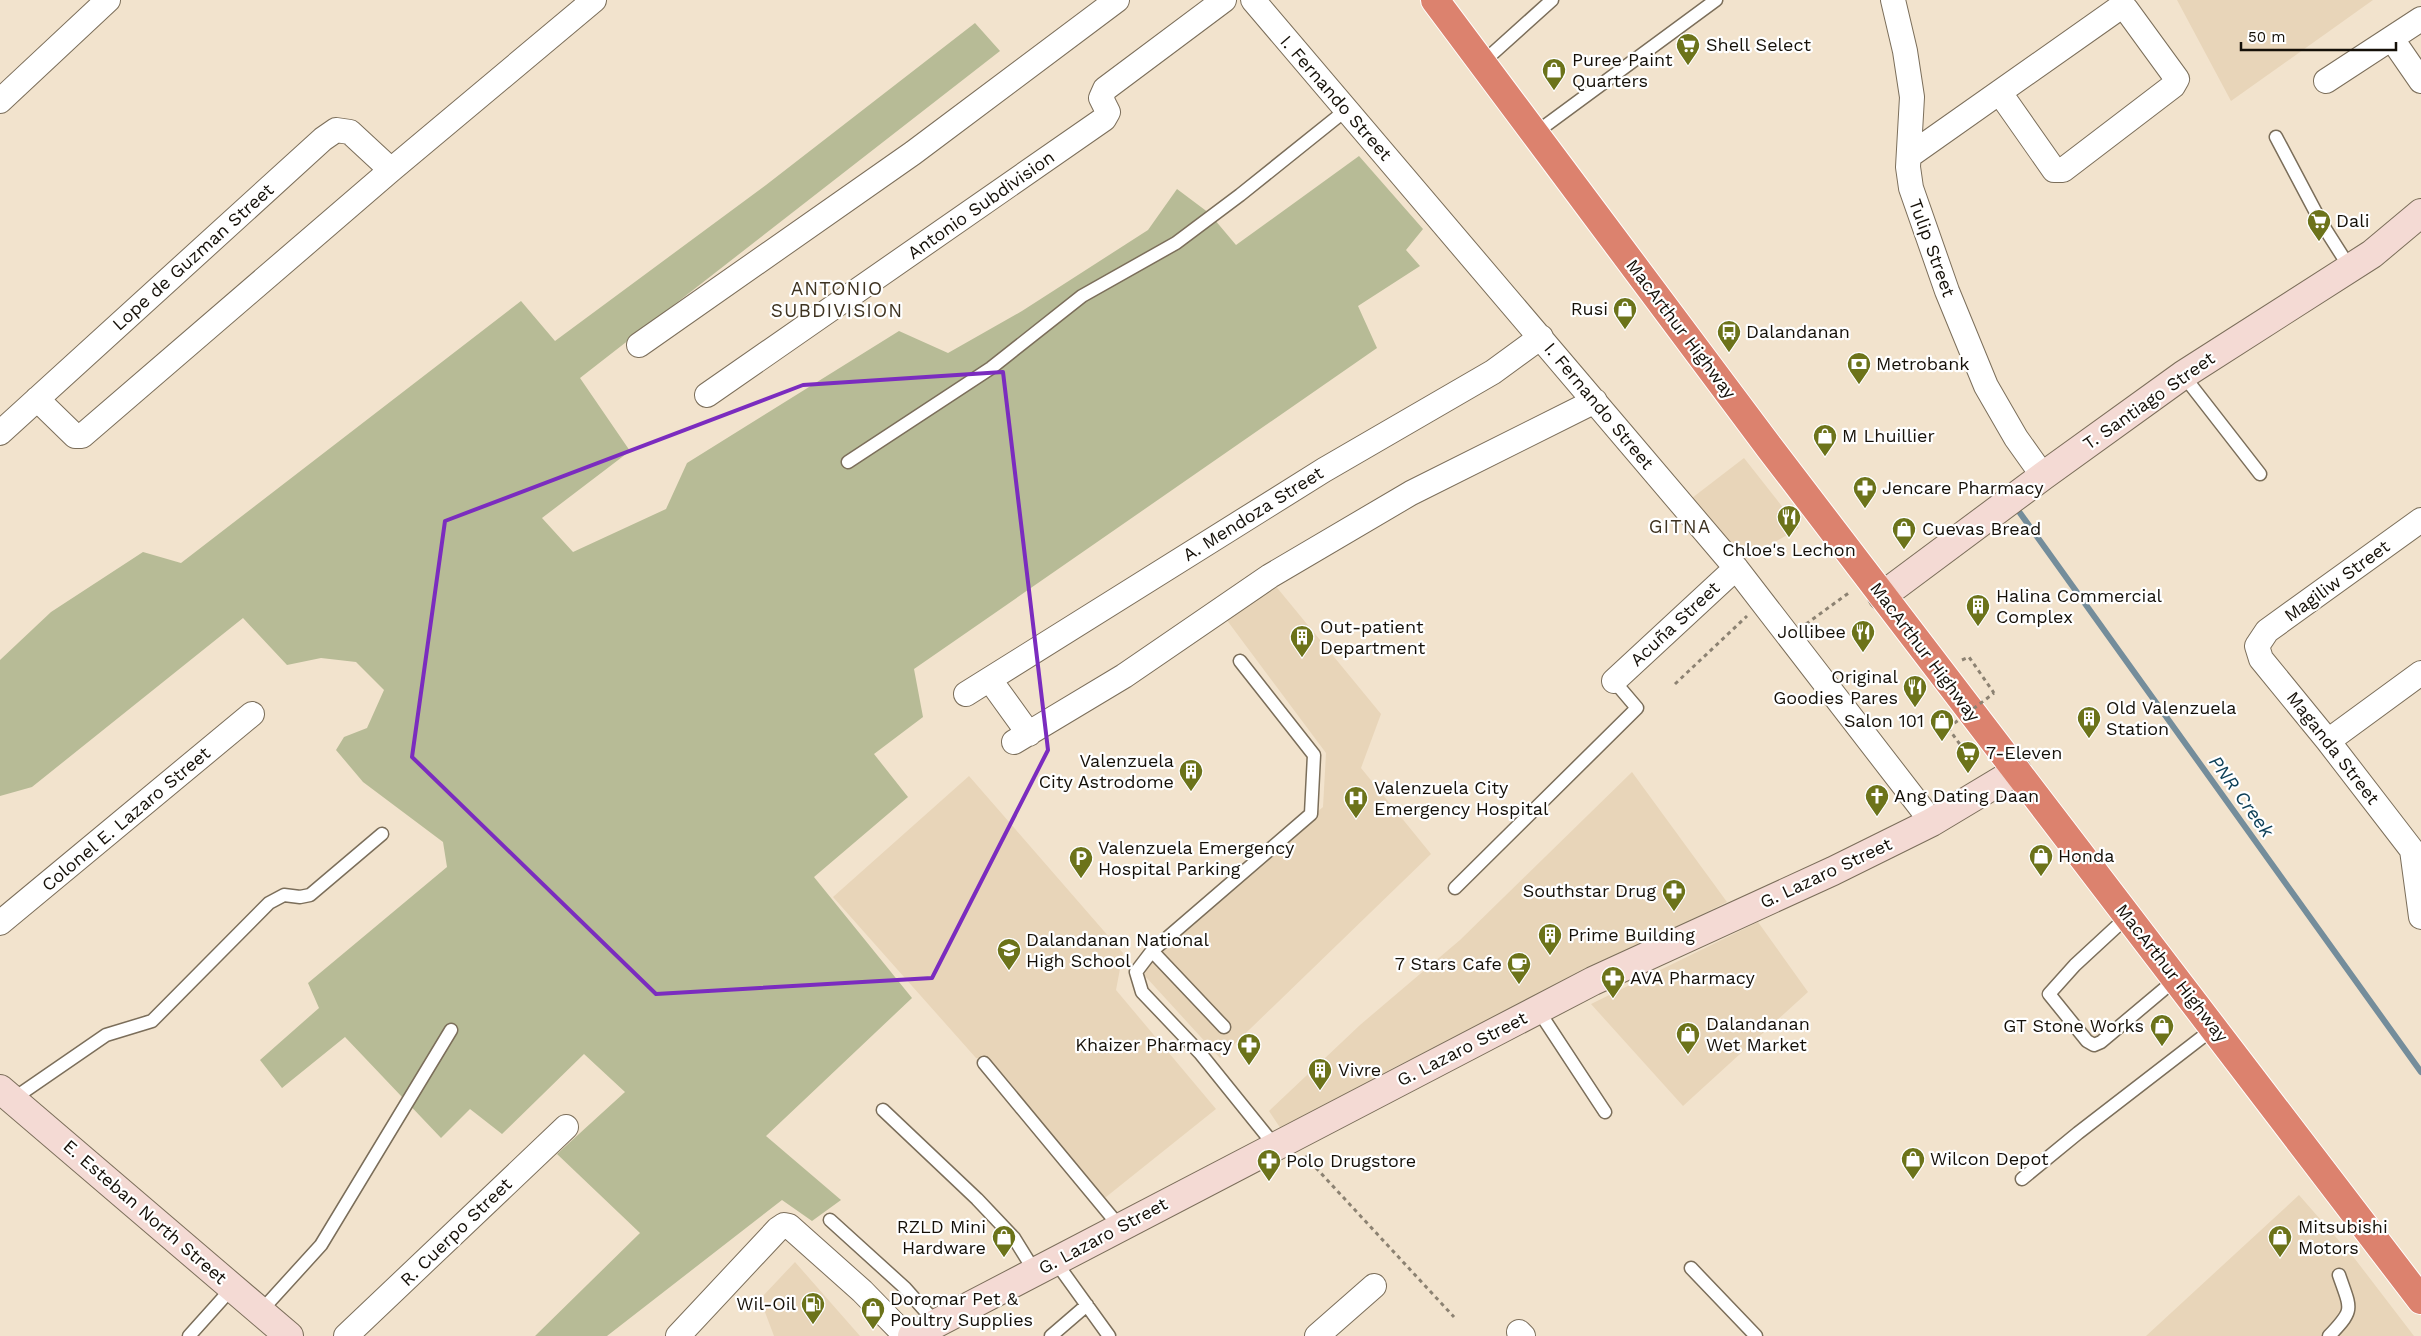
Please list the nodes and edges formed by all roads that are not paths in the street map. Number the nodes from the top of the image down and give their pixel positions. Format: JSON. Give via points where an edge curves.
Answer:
{"nodes":[{"id":1,"x":108,"y":0,"type":"edge"},
{"id":2,"x":594,"y":0,"type":"edge"},
{"id":3,"x":1117,"y":0,"type":"edge"},
{"id":4,"x":1224,"y":0,"type":"edge"},
{"id":5,"x":1253,"y":0,"type":"edge"},
{"id":6,"x":1552,"y":0,"type":"edge"},
{"id":7,"x":1716,"y":0,"type":"edge"},
{"id":8,"x":1893,"y":0,"type":"edge"},
{"id":9,"x":1444,"y":3,"type":"edge"},
{"id":10,"x":2421,"y":19,"type":"edge"},
{"id":11,"x":2392,"y":39,"type":"junction"},
{"id":12,"x":1482,"y":63,"type":"junction"},
{"id":13,"x":2326,"y":81,"type":"dead end"},
{"id":14,"x":2421,"y":81,"type":"edge"},
{"id":15,"x":2000,"y":93,"type":"junction"},
{"id":16,"x":0,"y":101,"type":"edge"},
{"id":17,"x":1346,"y":110,"type":"junction"},
{"id":18,"x":1534,"y":134,"type":"junction"},
{"id":19,"x":2276,"y":137,"type":"dead end"},
{"id":20,"x":1908,"y":156,"type":"junction"},
{"id":21,"x":391,"y":170,"type":"junction"},
{"id":22,"x":2421,"y":213,"type":"edge"},
{"id":23,"x":2350,"y":268,"type":"junction"},
{"id":24,"x":1542,"y":337,"type":"junction"},
{"id":25,"x":639,"y":345,"type":"dead end"},
{"id":26,"x":2183,"y":375,"type":"junction"},
{"id":27,"x":708,"y":395,"type":"dead end"},
{"id":28,"x":37,"y":399,"type":"junction"},
{"id":29,"x":1595,"y":401,"type":"junction"},
{"id":30,"x":0,"y":433,"type":"edge"},
{"id":31,"x":848,"y":462,"type":"dead end"},
{"id":32,"x":2260,"y":474,"type":"dead end"},
{"id":33,"x":2043,"y":476,"type":"junction"},
{"id":34,"x":2421,"y":520,"type":"edge"},
{"id":35,"x":1736,"y":568,"type":"junction"},
{"id":36,"x":1876,"y":587,"type":"junction"},
{"id":37,"x":2257,"y":646,"type":"joint"},
{"id":38,"x":1240,"y":661,"type":"dead end"},
{"id":39,"x":2421,"y":673,"type":"edge"},
{"id":40,"x":990,"y":680,"type":"junction"},
{"id":41,"x":1614,"y":681,"type":"joint"},
{"id":42,"x":966,"y":694,"type":"dead end"},
{"id":43,"x":252,"y":714,"type":"dead end"},
{"id":44,"x":2328,"y":741,"type":"junction"},
{"id":45,"x":2016,"y":771,"type":"junction"},
{"id":46,"x":1932,"y":822,"type":"junction"},
{"id":47,"x":382,"y":834,"type":"dead end"},
{"id":48,"x":2417,"y":846,"type":"edge"},
{"id":49,"x":1455,"y":888,"type":"dead end"},
{"id":50,"x":2128,"y":916,"type":"junction"},
{"id":51,"x":2421,"y":917,"type":"edge"},
{"id":52,"x":0,"y":923,"type":"edge"},
{"id":53,"x":1152,"y":951,"type":"junction"},
{"id":54,"x":2176,"y":979,"type":"junction"},
{"id":55,"x":1538,"y":1010,"type":"junction"},
{"id":56,"x":1224,"y":1028,"type":"dead end"},
{"id":57,"x":2214,"y":1028,"type":"junction"},
{"id":58,"x":451,"y":1030,"type":"dead end"},
{"id":59,"x":984,"y":1063,"type":"dead end"},
{"id":60,"x":7,"y":1094,"type":"edge"},
{"id":61,"x":883,"y":1110,"type":"dead end"},
{"id":62,"x":1605,"y":1112,"type":"dead end"},
{"id":63,"x":566,"y":1127,"type":"dead end"},
{"id":64,"x":1282,"y":1142,"type":"junction"},
{"id":65,"x":2022,"y":1179,"type":"dead end"},
{"id":66,"x":830,"y":1220,"type":"dead end"},
{"id":67,"x":1120,"y":1227,"type":"junction"},
{"id":68,"x":1045,"y":1266,"type":"junction"},
{"id":69,"x":1691,"y":1268,"type":"dead end"},
{"id":70,"x":2339,"y":1275,"type":"dead end"},
{"id":71,"x":1374,"y":1286,"type":"dead end"},
{"id":72,"x":233,"y":1287,"type":"junction"},
{"id":73,"x":2421,"y":1300,"type":"edge"},
{"id":74,"x":1087,"y":1305,"type":"junction"},
{"id":75,"x":261,"y":1311,"type":"junction"},
{"id":76,"x":936,"y":1323,"type":"junction"},
{"id":77,"x":189,"y":1336,"type":"edge"},
{"id":78,"x":289,"y":1336,"type":"edge"},
{"id":79,"x":346,"y":1336,"type":"edge"},
{"id":80,"x":678,"y":1336,"type":"edge"},
{"id":81,"x":906,"y":1336,"type":"edge"},
{"id":82,"x":912,"y":1336,"type":"edge"},
{"id":83,"x":1051,"y":1336,"type":"edge"},
{"id":84,"x":1109,"y":1336,"type":"edge"},
{"id":85,"x":1317,"y":1336,"type":"edge"},
{"id":86,"x":1756,"y":1336,"type":"edge"},
{"id":87,"x":2329,"y":1336,"type":"edge"}],
"edges":[{"from":1,"to":16,"type":"street"},
{"from":2,"to":21,"type":"street"},
{"from":3,"to":25,"type":"street","via":[[913,153]]},
{"from":4,"to":27,"type":"street","name":"Antonio Subdivision","via":[[1102,92],[1101,98],[1108,112],[1104,120]]},
{"from":5,"to":17,"type":"street","name":"I. Fernando Street"},
{"from":6,"to":12,"type":"lane"},
{"from":7,"to":18,"type":"lane"},
{"from":8,"to":20,"type":"street","name":"Tulip Street","via":[[1911,83]]},
{"from":9,"to":12,"type":"highway","name":"MacArthur Highway"},
{"from":10,"to":11,"type":"street"},
{"from":11,"to":13,"type":"street"},
{"from":11,"to":14,"type":"street"},
{"from":12,"to":18,"type":"highway","name":"MacArthur Highway"},
{"from":15,"to":15,"type":"street","via":[[2119,8],[2126,8],[2177,78],[2173,86],[2063,170],[2054,170]]},
{"from":15,"to":20,"type":"street"},
{"from":17,"to":24,"type":"street","name":"I. Fernando Street"},
{"from":17,"to":31,"type":"lane","via":[[1176,242],[1082,296],[991,368]]},
{"from":18,"to":36,"type":"highway","name":"MacArthur Highway"},
{"from":19,"to":23,"type":"lane","via":[[2322,224]]},
{"from":20,"to":33,"type":"street","name":"Tulip Street","via":[[1911,188],[1967,341],[2000,413]]},
{"from":21,"to":28,"type":"street","via":[[82,436],[75,436]]},
{"from":21,"to":28,"type":"street","name":"Lope de Guzman Street","via":[[350,132],[336,130]]},
{"from":22,"to":23,"type":"street","name":"T. Santiago Street"},
{"from":23,"to":26,"type":"street","name":"T. Santiago Street"},
{"from":24,"to":29,"type":"street","name":"I. Fernando Street"},
{"from":24,"to":40,"type":"street","name":"A. Mendoza Street","via":[[1493,372],[1324,470]]},
{"from":26,"to":32,"type":"lane"},
{"from":26,"to":33,"type":"street","name":"T. Santiago Street"},
{"from":28,"to":30,"type":"street","name":"Lope de Guzman Street"},
{"from":29,"to":35,"type":"street","name":"I. Fernando Street"},
{"from":29,"to":40,"type":"street","via":[[1411,493],[1270,576],[1124,676],[1021,738]]},
{"from":33,"to":36,"type":"street","name":"T. Santiago Street"},
{"from":34,"to":37,"type":"street","name":"Magiliw Street","via":[[2267,631]]},
{"from":35,"to":41,"type":"street","name":"Acuña Street"},
{"from":35,"to":46,"type":"street","name":"I. Fernando Street"},
{"from":36,"to":45,"type":"highway","name":"MacArthur Highway"},
{"from":37,"to":44,"type":"street","name":"Maganda Street","via":[[2261,659]]},
{"from":38,"to":53,"type":"lane","via":[[1314,756],[1311,814]]},
{"from":39,"to":44,"type":"street"},
{"from":40,"to":42,"type":"street","name":"A. Mendoza Street"},
{"from":41,"to":49,"type":"lane","via":[[1637,708]]},
{"from":43,"to":52,"type":"street","name":"Colonel E. Lazaro Street"},
{"from":44,"to":48,"type":"street","name":"Maganda Street"},
{"from":45,"to":46,"type":"street","name":"G. Lazaro Street"},
{"from":45,"to":50,"type":"highway","name":"MacArthur Highway"},
{"from":46,"to":55,"type":"street","name":"G. Lazaro Street","via":[[1601,977]]},
{"from":47,"to":60,"type":"lane","via":[[310,895],[284,895],[269,903],[152,1021],[106,1035]]},
{"from":48,"to":51,"type":"street"},
{"from":50,"to":54,"type":"highway","name":"MacArthur Highway"},
{"from":50,"to":54,"type":"lane","via":[[2049,994],[2086,1041],[2094,1044],[2101,1042]]},
{"from":53,"to":56,"type":"lane"},
{"from":53,"to":64,"type":"lane","via":[[1136,972],[1142,992]]},
{"from":54,"to":57,"type":"highway","name":"MacArthur Highway"},
{"from":55,"to":62,"type":"lane"},
{"from":55,"to":64,"type":"street","name":"G. Lazaro Street"},
{"from":57,"to":65,"type":"lane"},
{"from":57,"to":73,"type":"highway","name":"MacArthur Highway"},
{"from":58,"to":75,"type":"lane","via":[[321,1245]]},
{"from":59,"to":67,"type":"lane"},
{"from":60,"to":72,"type":"street","name":"E. Esteban North Street"},
{"from":61,"to":68,"type":"lane"},
{"from":63,"to":79,"type":"street","name":"R. Cuerpo Street"},
{"from":64,"to":67,"type":"street","name":"G. Lazaro Street"},
{"from":66,"to":76,"type":"lane","via":[[905,1288]]},
{"from":67,"to":68,"type":"street","name":"G. Lazaro Street"},
{"from":68,"to":74,"type":"lane"},
{"from":68,"to":76,"type":"street","name":"G. Lazaro Street"},
{"from":69,"to":86,"type":"lane"},
{"from":70,"to":87,"type":"lane","via":[[2350,1308],[2348,1317]]},
{"from":71,"to":85,"type":"street"},
{"from":72,"to":75,"type":"street","name":"E. Esteban North Street"},
{"from":72,"to":77,"type":"lane"},
{"from":74,"to":83,"type":"lane"},
{"from":74,"to":84,"type":"lane"},
{"from":75,"to":78,"type":"street","name":"E. Esteban North Street"},
{"from":76,"to":82,"type":"street","name":"G. Lazaro Street"},
{"from":80,"to":81,"type":"street","via":[[784,1225],[862,1291]]}]}
